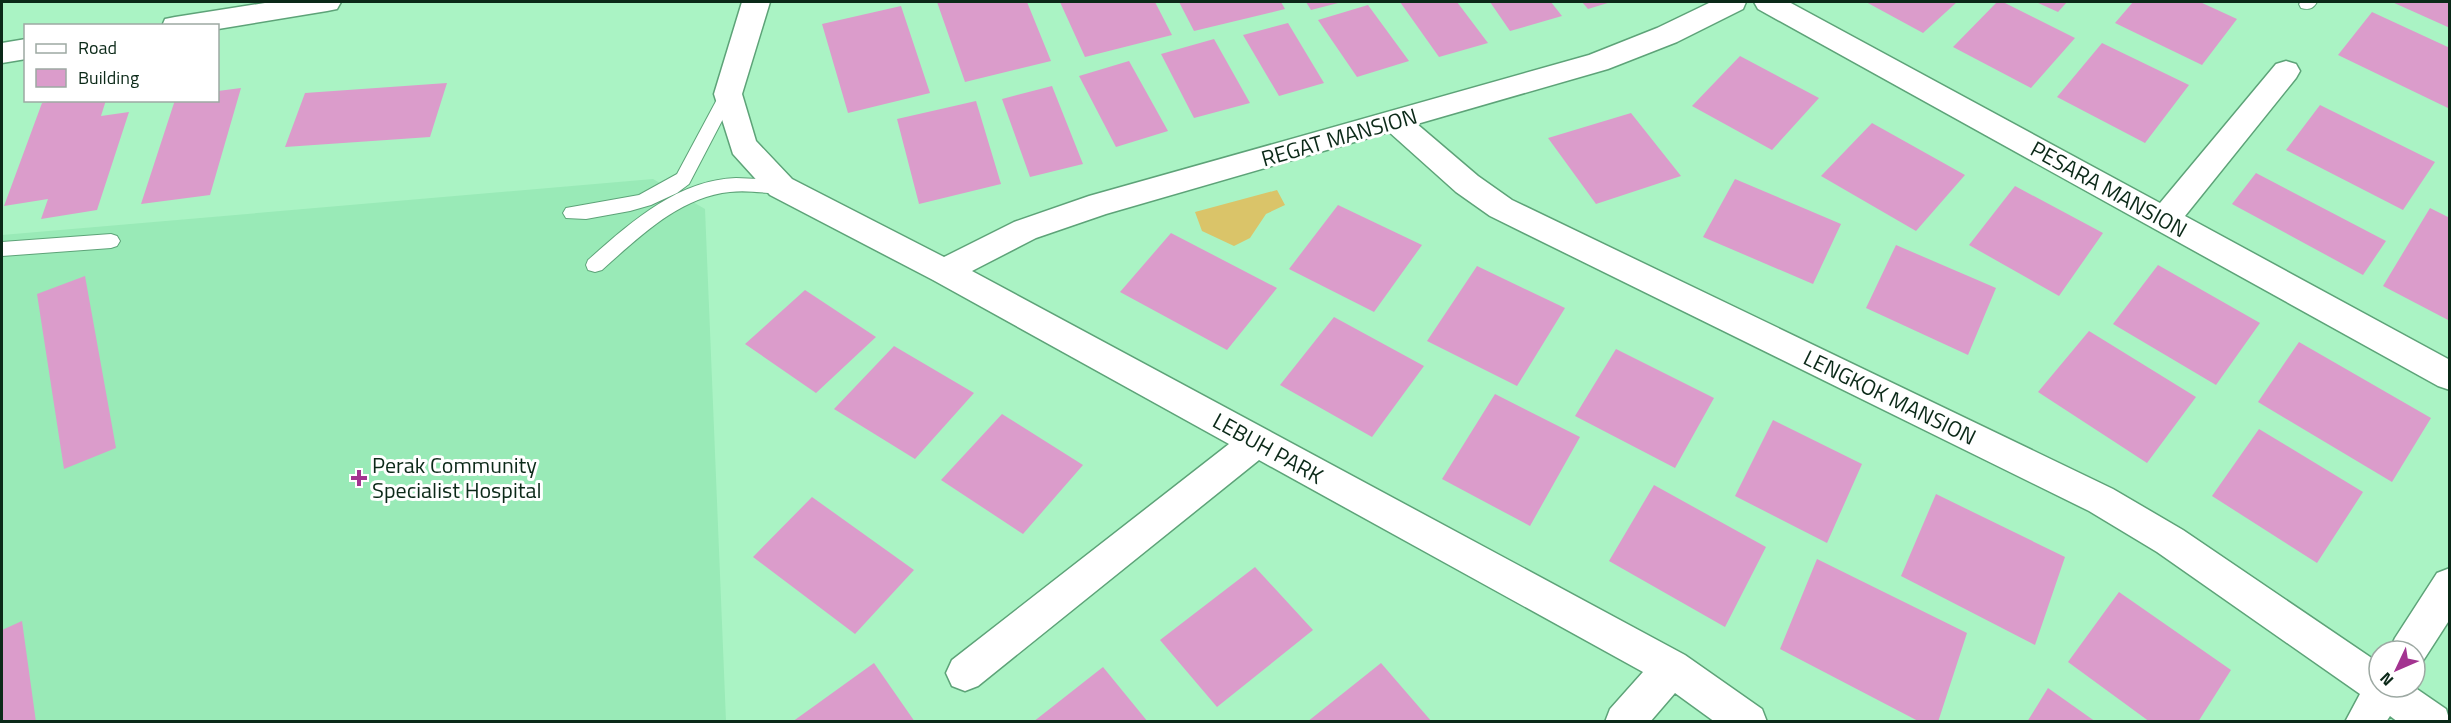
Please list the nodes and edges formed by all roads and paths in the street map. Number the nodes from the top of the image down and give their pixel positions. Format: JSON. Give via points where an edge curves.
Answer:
{"nodes":[{"id":1,"x":327,"y":2,"type":"edge"},
{"id":2,"x":756,"y":2,"type":"edge"},
{"id":3,"x":1733,"y":2,"type":"edge"},
{"id":4,"x":1768,"y":2,"type":"edge"},
{"id":5,"x":188,"y":24,"type":"edge"},
{"id":6,"x":24,"y":49,"type":"edge"},
{"id":7,"x":2,"y":53,"type":"edge"},
{"id":8,"x":2286,"y":71,"type":"dead end"},
{"id":9,"x":728,"y":94,"type":"junction"},
{"id":10,"x":1395,"y":121,"type":"junction"},
{"id":11,"x":781,"y":187,"type":"junction"},
{"id":12,"x":572,"y":213,"type":"dead end"},
{"id":13,"x":2164,"y":220,"type":"junction"},
{"id":14,"x":111,"y":242,"type":"dead end"},
{"id":15,"x":2,"y":249,"type":"edge"},
{"id":16,"x":596,"y":265,"type":"dead end"},
{"id":17,"x":944,"y":271,"type":"junction"},
{"id":18,"x":2450,"y":376,"type":"edge"},
{"id":19,"x":1257,"y":442,"type":"junction"},
{"id":20,"x":2450,"y":585,"type":"edge"},
{"id":21,"x":2416,"y":639,"type":"edge"},
{"id":22,"x":1672,"y":668,"type":"junction"},
{"id":23,"x":965,"y":674,"type":"dead end"},
{"id":24,"x":2367,"y":676,"type":"edge"},
{"id":25,"x":2376,"y":699,"type":"edge"},
{"id":26,"x":2400,"y":699,"type":"edge"},
{"id":27,"x":1624,"y":722,"type":"edge"},
{"id":28,"x":1748,"y":722,"type":"edge"},
{"id":29,"x":2364,"y":722,"type":"edge"},
{"id":30,"x":2432,"y":722,"type":"edge"}],
"edges":[{"from":1,"to":5,"type":"street"},
{"from":2,"to":9,"type":"street"},
{"from":3,"to":10,"type":"street","name":"REGAT MANSION","via":[[1667,35],[1598,62]]},
{"from":4,"to":13,"type":"street","name":"PESARA MANSION"},
{"from":6,"to":7,"type":"street"},
{"from":8,"to":13,"type":"street"},
{"from":9,"to":11,"type":"street","name":"LEBUH PARK","via":[[743,146]]},
{"from":9,"to":12,"type":"lane","via":[[683,180],[642,201],[608,210]]},
{"from":10,"to":17,"type":"street","name":"REGAT MANSION","via":[[1100,204],[1025,230]]},
{"from":10,"to":24,"type":"street","name":"LENGKOK MANSION","via":[[1467,184],[1501,208],[2101,500],[2170,541]]},
{"from":11,"to":16,"type":"lane","via":[[729,185],[702,190],[655,215]]},
{"from":11,"to":17,"type":"street","name":"LEBUH PARK"},
{"from":13,"to":18,"type":"street","name":"PESARA MANSION"},
{"from":14,"to":15,"type":"lane"},
{"from":17,"to":19,"type":"street","name":"LEBUH PARK"},
{"from":19,"to":22,"type":"street","name":"LEBUH PARK"},
{"from":19,"to":23,"type":"street"},
{"from":20,"to":21,"type":"street"},
{"from":22,"to":27,"type":"street"},
{"from":22,"to":28,"type":"street","name":"LEBUH PARK"},
{"from":25,"to":29,"type":"street"},
{"from":26,"to":30,"type":"street","name":"LENGKOK MANSION"}]}
